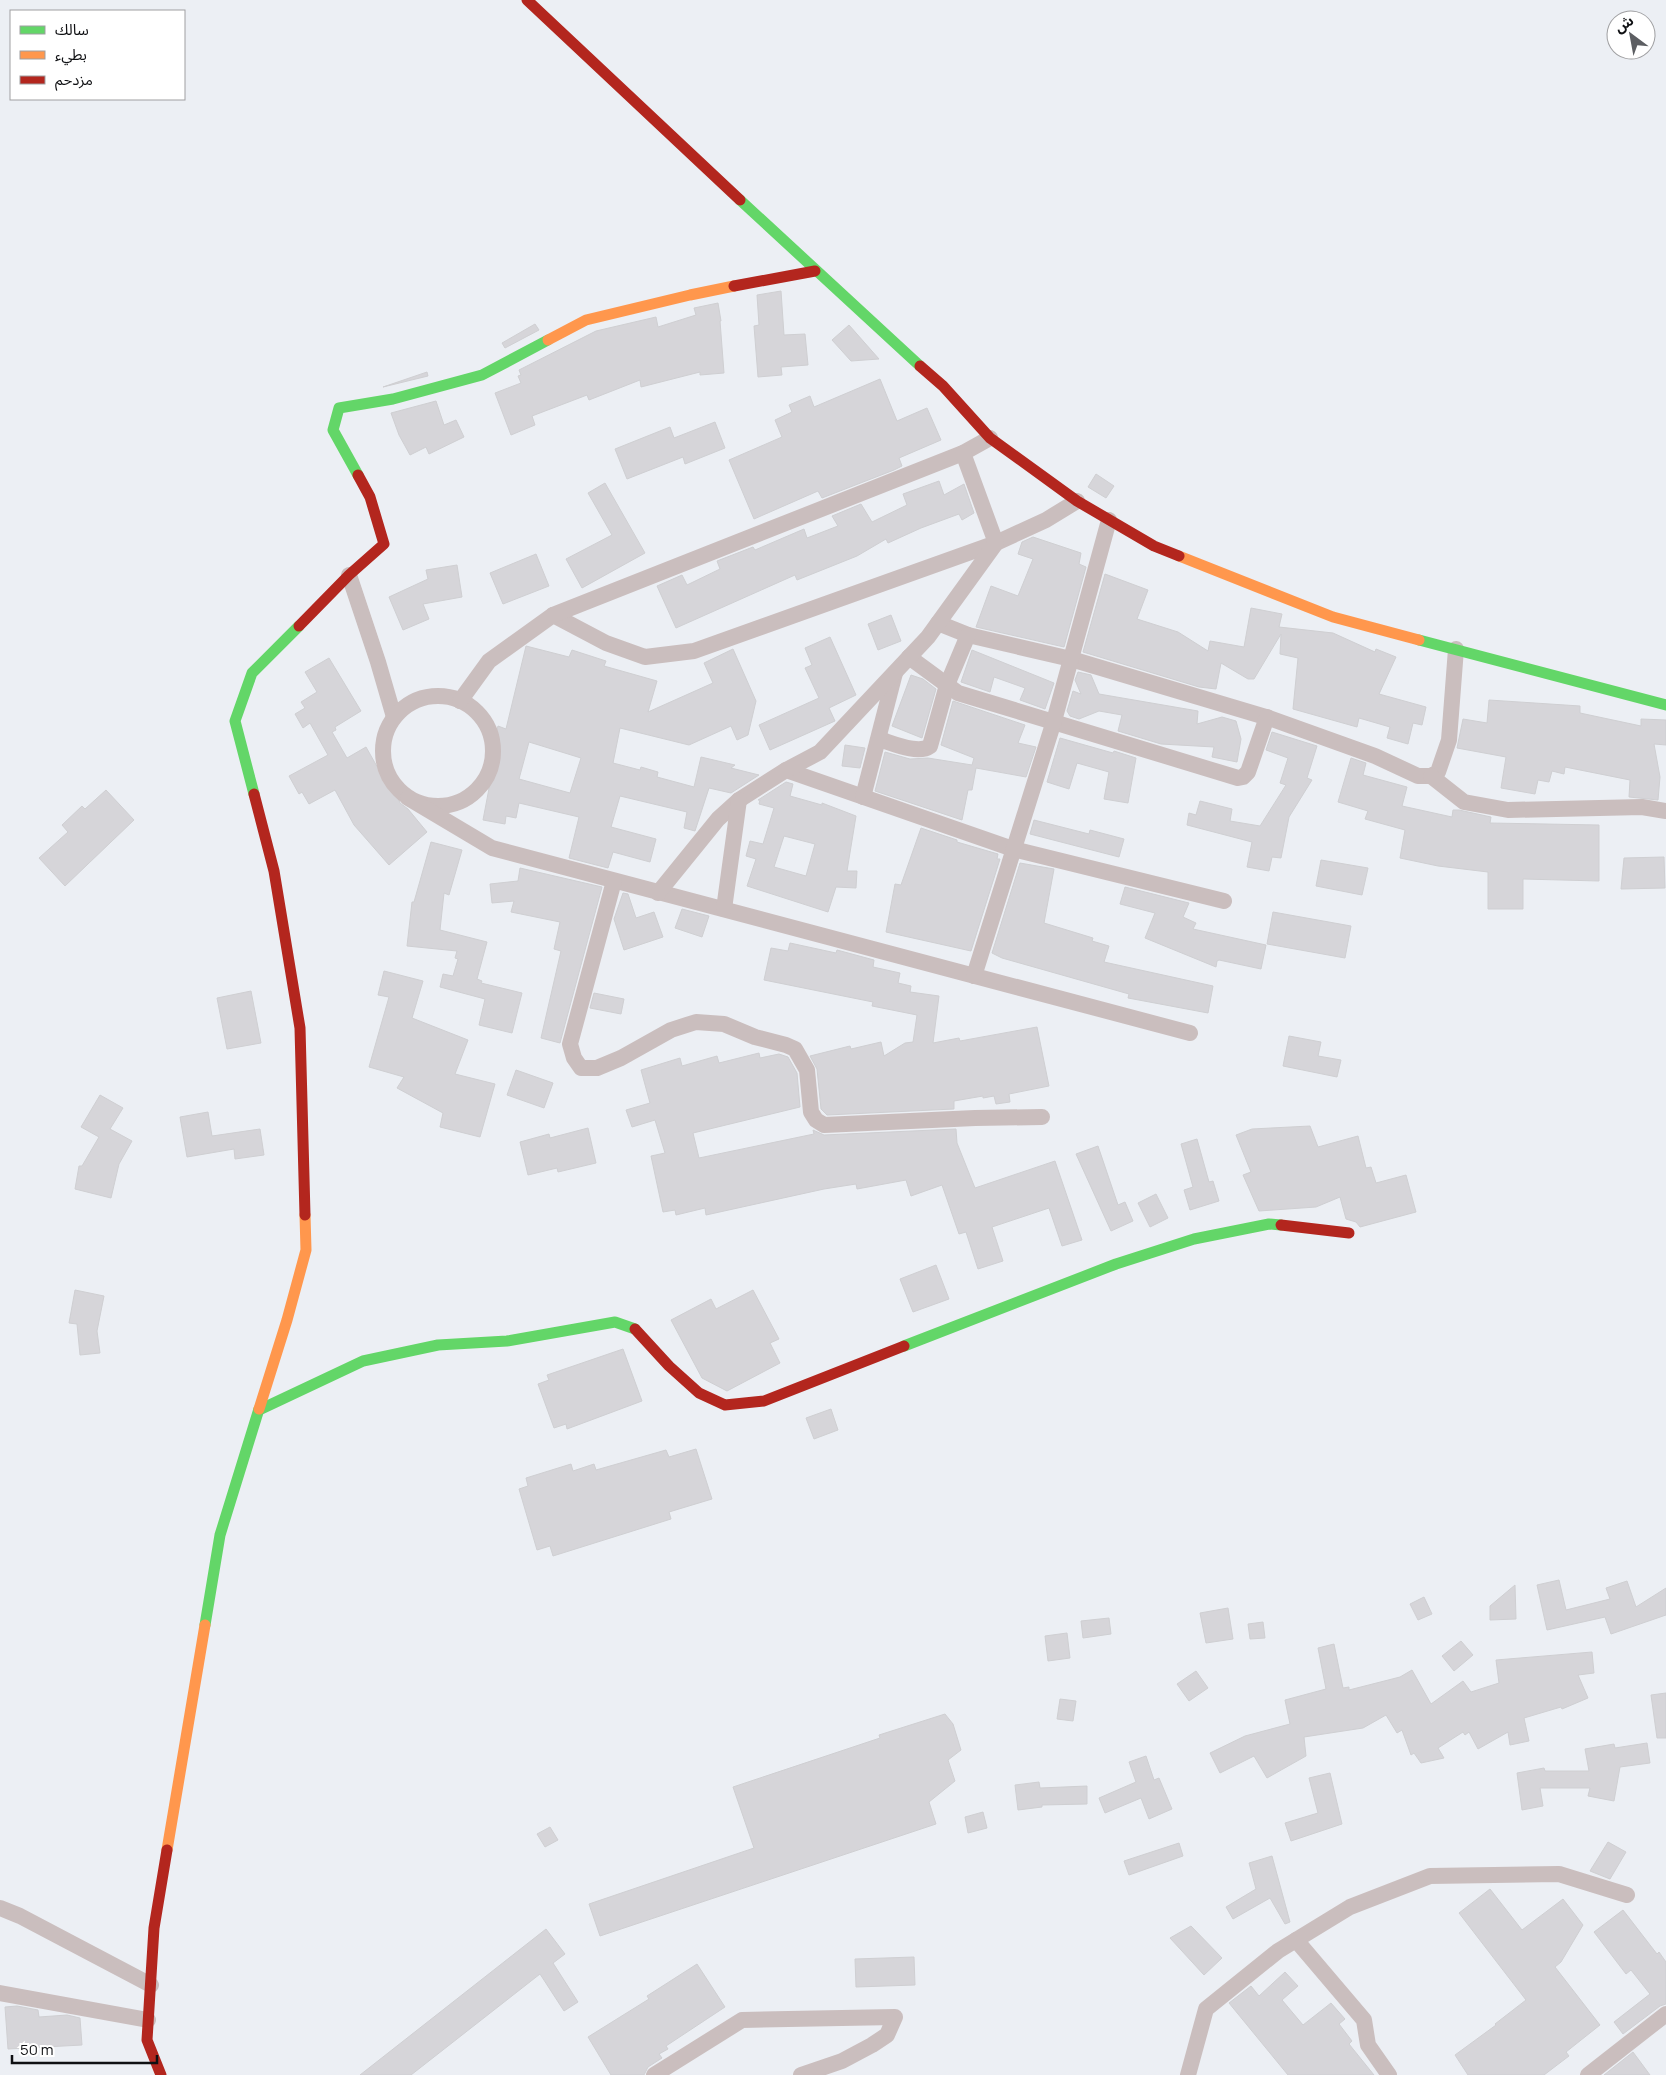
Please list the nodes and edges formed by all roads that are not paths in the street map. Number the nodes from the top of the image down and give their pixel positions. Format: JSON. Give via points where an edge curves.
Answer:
{"nodes":[{"id":1,"x":527,"y":0,"type":"edge"},
{"id":2,"x":815,"y":271,"type":"junction"},
{"id":3,"x":990,"y":438,"type":"junction"},
{"id":4,"x":964,"y":453,"type":"junction"},
{"id":5,"x":1077,"y":501,"type":"junction"},
{"id":6,"x":1109,"y":520,"type":"junction"},
{"id":7,"x":996,"y":543,"type":"junction"},
{"id":8,"x":349,"y":575,"type":"junction"},
{"id":9,"x":554,"y":615,"type":"junction"},
{"id":10,"x":938,"y":622,"type":"junction"},
{"id":11,"x":968,"y":635,"type":"junction"},
{"id":12,"x":1456,"y":649,"type":"junction"},
{"id":13,"x":909,"y":657,"type":"junction"},
{"id":14,"x":1071,"y":659,"type":"junction"},
{"id":15,"x":895,"y":672,"type":"junction"},
{"id":16,"x":948,"y":685,"type":"junction"},
{"id":17,"x":460,"y":701,"type":"junction"},
{"id":18,"x":1666,"y":705,"type":"edge"},
{"id":19,"x":394,"y":717,"type":"junction"},
{"id":20,"x":1266,"y":717,"type":"junction"},
{"id":21,"x":1054,"y":721,"type":"junction"},
{"id":22,"x":879,"y":739,"type":"junction"},
{"id":23,"x":786,"y":770,"type":"junction"},
{"id":24,"x":1431,"y":776,"type":"junction"},
{"id":25,"x":863,"y":797,"type":"junction"},
{"id":26,"x":408,"y":798,"type":"junction"},
{"id":27,"x":739,"y":800,"type":"junction"},
{"id":28,"x":1666,"y":811,"type":"edge"},
{"id":29,"x":1013,"y":849,"type":"junction"},
{"id":30,"x":614,"y":881,"type":"junction"},
{"id":31,"x":658,"y":893,"type":"junction"},
{"id":32,"x":1224,"y":902,"type":"dead end"},
{"id":33,"x":724,"y":909,"type":"junction"},
{"id":34,"x":974,"y":976,"type":"junction"},
{"id":35,"x":1190,"y":1034,"type":"dead end"},
{"id":36,"x":1042,"y":1117,"type":"dead end"},
{"id":37,"x":1348,"y":1233,"type":"dead end"},
{"id":38,"x":259,"y":1410,"type":"junction"},
{"id":39,"x":1627,"y":1895,"type":"dead end"},
{"id":40,"x":0,"y":1908,"type":"edge"},
{"id":41,"x":1296,"y":1940,"type":"junction"},
{"id":42,"x":151,"y":1985,"type":"junction"},
{"id":43,"x":0,"y":1993,"type":"edge"},
{"id":44,"x":1666,"y":2014,"type":"edge"},
{"id":45,"x":148,"y":2020,"type":"junction"},
{"id":46,"x":161,"y":2075,"type":"edge"},
{"id":47,"x":654,"y":2075,"type":"edge"},
{"id":48,"x":801,"y":2075,"type":"edge"},
{"id":49,"x":1188,"y":2075,"type":"edge"},
{"id":50,"x":1389,"y":2075,"type":"edge"},
{"id":51,"x":1588,"y":2075,"type":"edge"}],
"edges":[{"from":1,"to":2,"type":"street"},
{"from":2,"to":3,"type":"street","via":[[943,386]]},
{"from":2,"to":8,"type":"street","via":[[690,295],[586,320],[482,375],[393,399],[339,408],[333,430],[370,497],[384,544]]},
{"from":3,"to":4,"type":"street"},
{"from":3,"to":5,"type":"street"},
{"from":4,"to":7,"type":"street"},
{"from":4,"to":9,"type":"street"},
{"from":5,"to":6,"type":"street"},
{"from":5,"to":7,"type":"street","via":[[1046,520]]},
{"from":6,"to":12,"type":"street","via":[[1154,546],[1333,617]]},
{"from":6,"to":14,"type":"street"},
{"from":7,"to":9,"type":"street","via":[[694,651],[645,656],[606,643]]},
{"from":7,"to":10,"type":"street"},
{"from":8,"to":19,"type":"street"},
{"from":8,"to":38,"type":"street","via":[[252,673],[235,721],[274,871],[300,1028],[306,1250]]},
{"from":9,"to":17,"type":"street","via":[[488,661]]},
{"from":10,"to":11,"type":"street"},
{"from":10,"to":13,"type":"street"},
{"from":11,"to":14,"type":"street"},
{"from":11,"to":16,"type":"street"},
{"from":12,"to":18,"type":"street"},
{"from":12,"to":24,"type":"street","via":[[1449,740],[1438,772]]},
{"from":13,"to":15,"type":"street"},
{"from":13,"to":16,"type":"street"},
{"from":14,"to":20,"type":"street"},
{"from":14,"to":21,"type":"street"},
{"from":15,"to":22,"type":"street"},
{"from":15,"to":23,"type":"street","via":[[820,752]]},
{"from":16,"to":21,"type":"street","via":[[958,693]]},
{"from":16,"to":22,"type":"street","via":[[930,746],[917,749]]},
{"from":17,"to":19,"type":"street","via":[[442,696],[424,698],[408,705]]},
{"from":17,"to":26,"type":"street","via":[[475,710],[486,725],[492,742],[492,760],[486,777],[475,791],[460,801],[443,806],[424,805]]},
{"from":19,"to":26,"type":"street","via":[[385,733],[382,752],[394,785]]},
{"from":20,"to":21,"type":"street","via":[[1248,772],[1238,778]]},
{"from":20,"to":24,"type":"street","via":[[1375,756],[1418,776]]},
{"from":21,"to":29,"type":"street"},
{"from":22,"to":25,"type":"street"},
{"from":23,"to":25,"type":"street"},
{"from":23,"to":27,"type":"street"},
{"from":24,"to":28,"type":"street","via":[[1464,802],[1508,810],[1642,807]]},
{"from":25,"to":29,"type":"street"},
{"from":26,"to":30,"type":"street","via":[[492,848]]},
{"from":27,"to":31,"type":"street","via":[[718,819]]},
{"from":27,"to":33,"type":"street"},
{"from":29,"to":32,"type":"street"},
{"from":29,"to":34,"type":"street"},
{"from":30,"to":31,"type":"street"},
{"from":30,"to":36,"type":"street","via":[[570,1044],[581,1068],[597,1068],[621,1058],[670,1030],[696,1022],[724,1024],[795,1049],[807,1070],[811,1112],[824,1125]]},
{"from":31,"to":33,"type":"street"},
{"from":33,"to":34,"type":"street"},
{"from":34,"to":35,"type":"street"},
{"from":37,"to":38,"type":"street","via":[[1269,1224],[1194,1239],[1116,1264],[764,1401],[725,1405],[699,1393],[633,1327],[615,1322],[507,1342],[438,1345],[363,1361]]},
{"from":38,"to":42,"type":"street","via":[[220,1535],[154,1928]]},
{"from":39,"to":41,"type":"street","via":[[1559,1874],[1430,1876],[1350,1907]]},
{"from":40,"to":42,"type":"street"},
{"from":41,"to":49,"type":"street","via":[[1206,2009]]},
{"from":41,"to":50,"type":"street","via":[[1364,2020],[1368,2045]]},
{"from":42,"to":45,"type":"street"},
{"from":43,"to":45,"type":"street"},
{"from":44,"to":51,"type":"street"},
{"from":45,"to":46,"type":"street","via":[[147,2040]]},
{"from":47,"to":48,"type":"street","via":[[742,2020],[895,2017],[887,2035],[842,2061]]}]}
